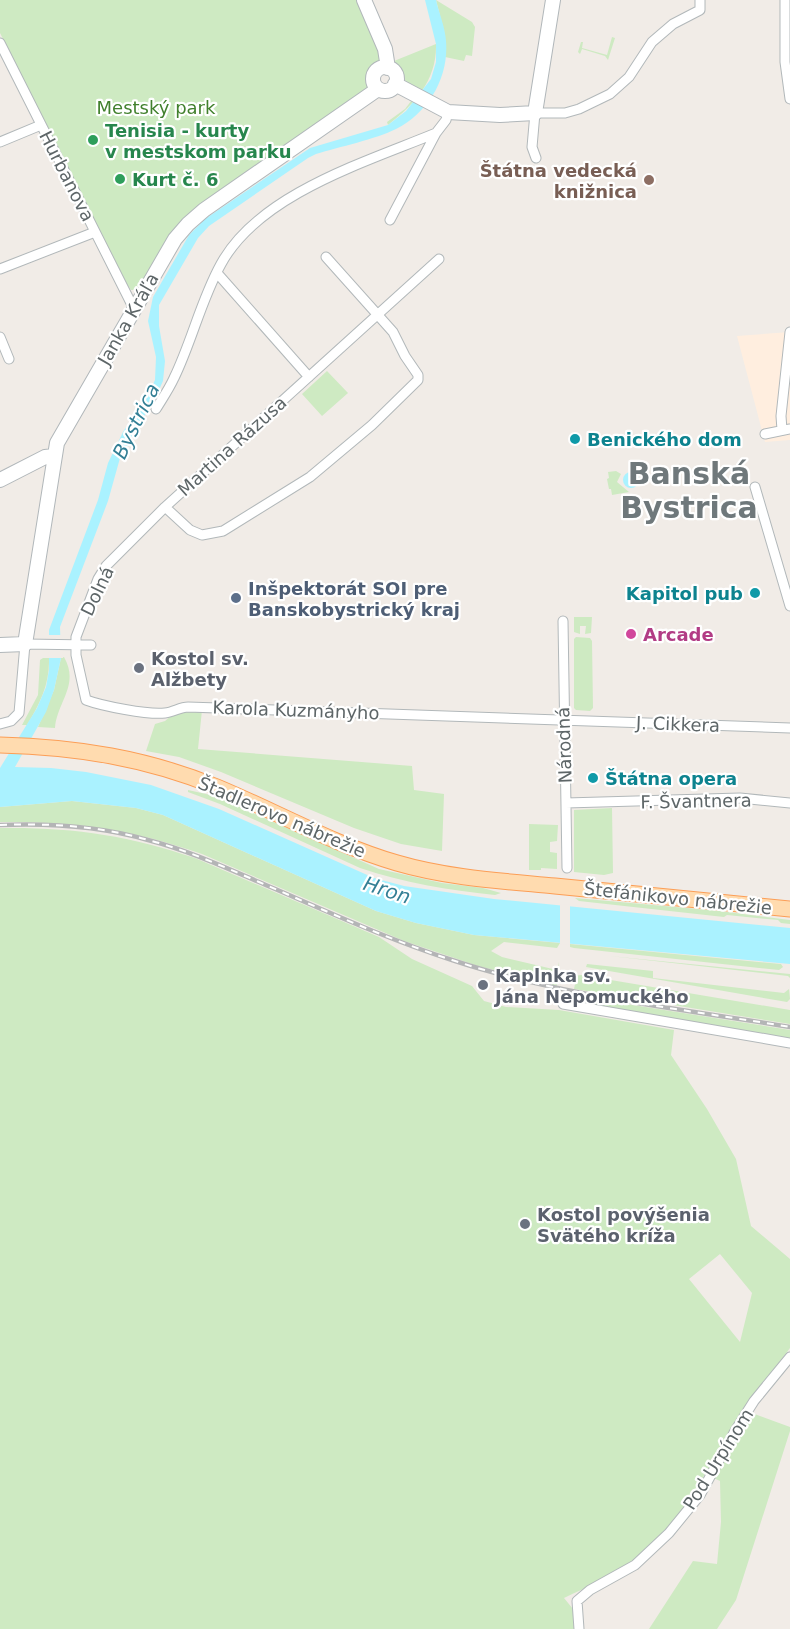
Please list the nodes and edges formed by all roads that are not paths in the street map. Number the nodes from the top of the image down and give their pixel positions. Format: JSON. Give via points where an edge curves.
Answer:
{"nodes":[{"id":1,"x":364,"y":0,"type":"edge"},
{"id":2,"x":553,"y":0,"type":"edge"},
{"id":3,"x":785,"y":0,"type":"edge"},
{"id":4,"x":700,"y":5,"type":"edge"},
{"id":5,"x":0,"y":43,"type":"edge"},
{"id":6,"x":388,"y":68,"type":"junction"},
{"id":7,"x":395,"y":84,"type":"junction"},
{"id":8,"x":378,"y":89,"type":"junction"},
{"id":9,"x":790,"y":99,"type":"edge"},
{"id":10,"x":448,"y":112,"type":"junction"},
{"id":11,"x":536,"y":113,"type":"junction"},
{"id":12,"x":41,"y":125,"type":"junction"},
{"id":13,"x":436,"y":133,"type":"junction"},
{"id":14,"x":0,"y":142,"type":"edge"},
{"id":15,"x":536,"y":158,"type":"dead end"},
{"id":16,"x":390,"y":220,"type":"dead end"},
{"id":17,"x":95,"y":232,"type":"junction"},
{"id":18,"x":326,"y":257,"type":"dead end"},
{"id":19,"x":439,"y":260,"type":"dead end"},
{"id":20,"x":0,"y":269,"type":"edge"},
{"id":21,"x":217,"y":273,"type":"junction"},
{"id":22,"x":134,"y":309,"type":"junction"},
{"id":23,"x":378,"y":316,"type":"junction"},
{"id":24,"x":790,"y":332,"type":"edge"},
{"id":25,"x":0,"y":338,"type":"edge"},
{"id":26,"x":9,"y":359,"type":"dead end"},
{"id":27,"x":309,"y":377,"type":"junction"},
{"id":28,"x":156,"y":409,"type":"dead end"},
{"id":29,"x":786,"y":430,"type":"edge"},
{"id":30,"x":765,"y":434,"type":"dead end"},
{"id":31,"x":54,"y":456,"type":"junction"},
{"id":32,"x":0,"y":480,"type":"edge"},
{"id":33,"x":755,"y":487,"type":"dead end"},
{"id":34,"x":165,"y":507,"type":"junction"},
{"id":35,"x":790,"y":606,"type":"edge"},
{"id":36,"x":563,"y":621,"type":"dead end"},
{"id":37,"x":25,"y":644,"type":"junction"},
{"id":38,"x":0,"y":645,"type":"edge"},
{"id":39,"x":76,"y":645,"type":"junction"},
{"id":40,"x":91,"y":645,"type":"dead end"},
{"id":41,"x":565,"y":719,"type":"junction"},
{"id":42,"x":0,"y":724,"type":"edge"},
{"id":43,"x":790,"y":728,"type":"edge"},
{"id":44,"x":0,"y":745,"type":"edge"},
{"id":45,"x":566,"y":803,"type":"junction"},
{"id":46,"x":790,"y":803,"type":"edge"},
{"id":47,"x":567,"y":868,"type":"dead end"},
{"id":48,"x":565,"y":887,"type":"joint"},
{"id":49,"x":790,"y":909,"type":"edge"},
{"id":50,"x":563,"y":1004,"type":"dead end"},
{"id":51,"x":790,"y":1043,"type":"edge"},
{"id":52,"x":790,"y":1357,"type":"edge"},
{"id":53,"x":579,"y":1629,"type":"edge"}],
"edges":[{"from":1,"to":6,"type":"street","via":[[385,50]]},
{"from":2,"to":11,"type":"street"},
{"from":3,"to":9,"type":"street","via":[[785,62]]},
{"from":4,"to":11,"type":"street","via":[[652,42],[625,83],[610,94],[572,111]]},
{"from":5,"to":12,"type":"street","name":"Hurbanova"},
{"from":6,"to":7,"type":"street","via":[[396,75]]},
{"from":6,"to":8,"type":"street","via":[[375,72]]},
{"from":7,"to":8,"type":"street","via":[[388,90]]},
{"from":7,"to":10,"type":"street"},
{"from":8,"to":22,"type":"street","name":"Janka Kráľa","via":[[188,224]]},
{"from":10,"to":11,"type":"street"},
{"from":10,"to":13,"type":"street"},
{"from":11,"to":15,"type":"street","via":[[532,147]]},
{"from":12,"to":14,"type":"street"},
{"from":12,"to":17,"type":"street","name":"Hurbanova"},
{"from":13,"to":16,"type":"street"},
{"from":13,"to":21,"type":"street","via":[[304,189],[241,236]]},
{"from":17,"to":20,"type":"street"},
{"from":17,"to":22,"type":"street","name":"Hurbanova"},
{"from":18,"to":23,"type":"street","name":"Martina Rázusa"},
{"from":19,"to":23,"type":"street","name":"Martina Rázusa"},
{"from":21,"to":27,"type":"street"},
{"from":21,"to":28,"type":"street","via":[[174,377]]},
{"from":22,"to":31,"type":"street","name":"Janka Kráľa","via":[[62,434]]},
{"from":23,"to":27,"type":"street","name":"Martina Rázusa"},
{"from":23,"to":34,"type":"street","name":"Martina Rázusa","via":[[394,334],[418,380],[362,434],[310,477],[223,531],[202,535],[190,530]]},
{"from":24,"to":29,"type":"street","via":[[781,416]]},
{"from":25,"to":26,"type":"street"},
{"from":27,"to":34,"type":"street","name":"Martina Rázusa"},
{"from":29,"to":30,"type":"street"},
{"from":31,"to":32,"type":"street"},
{"from":31,"to":37,"type":"street","name":"Janka Kráľa"},
{"from":33,"to":35,"type":"street"},
{"from":34,"to":39,"type":"street","name":"Dolná","via":[[102,572]]},
{"from":36,"to":41,"type":"street","name":"Národná"},
{"from":37,"to":38,"type":"street"},
{"from":37,"to":39,"type":"street"},
{"from":37,"to":42,"type":"street","via":[[19,713]]},
{"from":39,"to":40,"type":"street","name":"Dolná"},
{"from":39,"to":41,"type":"street","name":"Karola Kuzmányho","via":[[84,697],[156,714],[181,707]]},
{"from":41,"to":43,"type":"street","name":"J. Cikkera"},
{"from":41,"to":45,"type":"street","name":"Národná"},
{"from":44,"to":48,"type":"main road","name":"Štadlerovo nábrežie","via":[[119,756],[217,787],[361,851],[415,868]]},
{"from":45,"to":46,"type":"street","name":"F. Švantnera","via":[[740,798]]},
{"from":45,"to":47,"type":"street","name":"Národná"},
{"from":48,"to":49,"type":"main road","name":"Štefánikovo nábrežie"},
{"from":50,"to":51,"type":"street"},
{"from":52,"to":53,"type":"street","name":"Pod Urpínom","via":[[754,1401],[700,1495],[669,1533],[635,1565],[577,1600]]}]}
